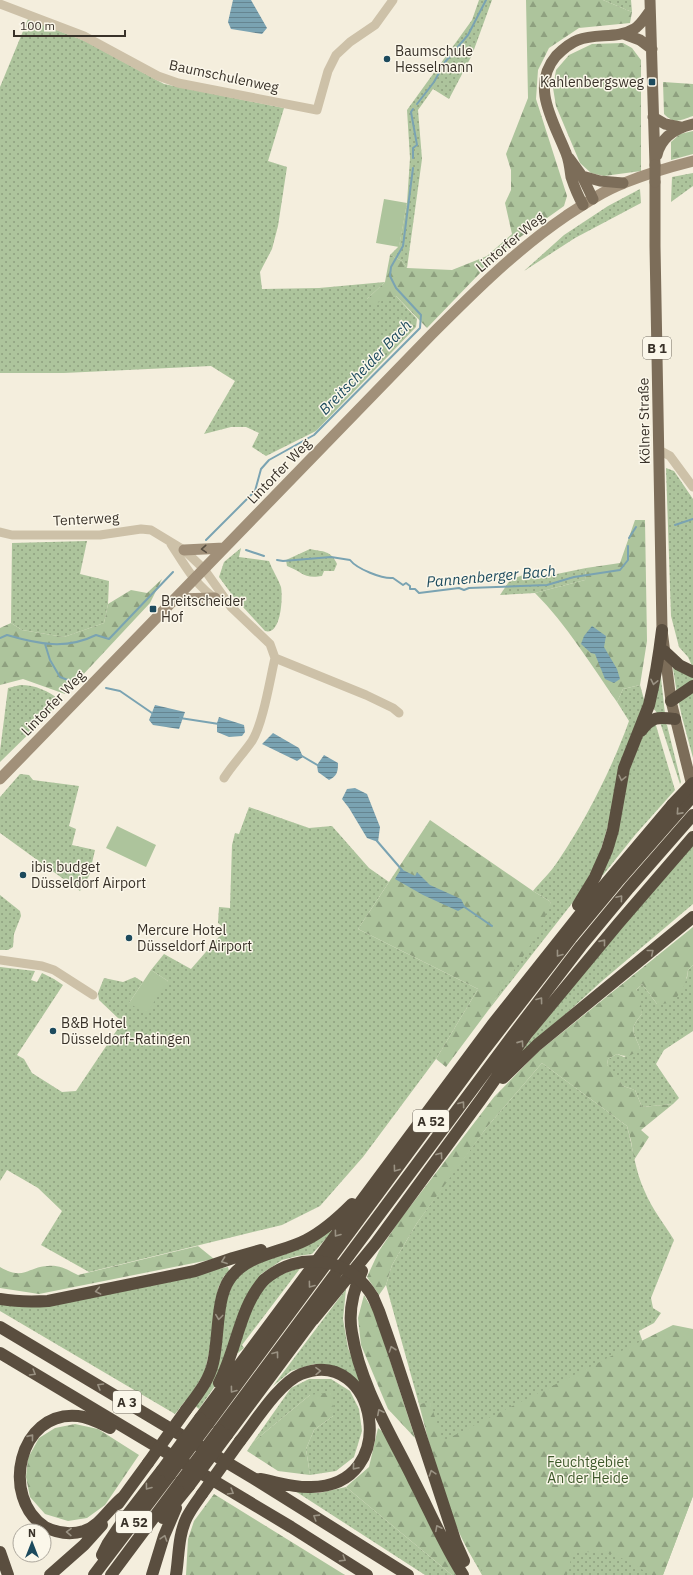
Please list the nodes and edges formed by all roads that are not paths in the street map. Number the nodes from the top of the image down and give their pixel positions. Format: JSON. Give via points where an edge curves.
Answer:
{"nodes":[{"id":1,"x":394,"y":0,"type":"edge"},
{"id":2,"x":0,"y":4,"type":"edge"},
{"id":3,"x":650,"y":6,"type":"edge"},
{"id":4,"x":624,"y":34,"type":"junction"},
{"id":5,"x":652,"y":49,"type":"junction"},
{"id":6,"x":654,"y":117,"type":"junction"},
{"id":7,"x":693,"y":124,"type":"edge"},
{"id":8,"x":680,"y":127,"type":"junction"},
{"id":9,"x":566,"y":154,"type":"junction"},
{"id":10,"x":693,"y":161,"type":"edge"},
{"id":11,"x":655,"y":165,"type":"junction"},
{"id":12,"x":582,"y":176,"type":"junction"},
{"id":13,"x":623,"y":184,"type":"junction"},
{"id":14,"x":593,"y":199,"type":"junction"},
{"id":15,"x":583,"y":205,"type":"junction"},
{"id":16,"x":659,"y":450,"type":"junction"},
{"id":17,"x":693,"y":486,"type":"edge"},
{"id":18,"x":0,"y":532,"type":"edge"},
{"id":19,"x":170,"y":542,"type":"junction"},
{"id":20,"x":224,"y":548,"type":"junction"},
{"id":21,"x":184,"y":550,"type":"junction"},
{"id":22,"x":204,"y":569,"type":"junction"},
{"id":23,"x":195,"y":579,"type":"junction"},
{"id":24,"x":215,"y":598,"type":"junction"},
{"id":25,"x":175,"y":599,"type":"junction"},
{"id":26,"x":231,"y":607,"type":"junction"},
{"id":27,"x":662,"y":630,"type":"junction"},
{"id":28,"x":664,"y":651,"type":"junction"},
{"id":29,"x":275,"y":658,"type":"junction"},
{"id":30,"x":693,"y":672,"type":"edge"},
{"id":31,"x":693,"y":686,"type":"edge"},
{"id":32,"x":670,"y":701,"type":"junction"},
{"id":33,"x":399,"y":713,"type":"dead end"},
{"id":34,"x":674,"y":719,"type":"junction"},
{"id":35,"x":634,"y":741,"type":"junction"},
{"id":36,"x":224,"y":778,"type":"dead end"},
{"id":37,"x":0,"y":779,"type":"edge"},
{"id":38,"x":693,"y":782,"type":"edge"},
{"id":39,"x":693,"y":790,"type":"edge"},
{"id":40,"x":693,"y":796,"type":"edge"},
{"id":41,"x":693,"y":815,"type":"edge"},
{"id":42,"x":693,"y":837,"type":"edge"},
{"id":43,"x":693,"y":917,"type":"edge"},
{"id":44,"x":552,"y":948,"type":"junction"},
{"id":45,"x":0,"y":960,"type":"edge"},
{"id":46,"x":93,"y":996,"type":"dead end"},
{"id":47,"x":482,"y":1098,"type":"junction"},
{"id":48,"x":433,"y":1143,"type":"junction"},
{"id":49,"x":368,"y":1192,"type":"junction"},
{"id":50,"x":376,"y":1243,"type":"junction"},
{"id":51,"x":289,"y":1247,"type":"junction"},
{"id":52,"x":0,"y":1298,"type":"edge"},
{"id":53,"x":313,"y":1320,"type":"junction"},
{"id":54,"x":0,"y":1327,"type":"edge"},
{"id":55,"x":0,"y":1353,"type":"edge"},
{"id":56,"x":204,"y":1418,"type":"junction"},
{"id":57,"x":223,"y":1433,"type":"junction"},
{"id":58,"x":138,"y":1436,"type":"junction"},
{"id":59,"x":176,"y":1478,"type":"junction"},
{"id":60,"x":253,"y":1478,"type":"junction"},
{"id":61,"x":123,"y":1497,"type":"junction"},
{"id":62,"x":135,"y":1505,"type":"junction"},
{"id":63,"x":0,"y":1552,"type":"edge"},
{"id":64,"x":96,"y":1572,"type":"edge"},
{"id":65,"x":8,"y":1575,"type":"edge"},
{"id":66,"x":50,"y":1575,"type":"edge"},
{"id":67,"x":58,"y":1575,"type":"edge"},
{"id":68,"x":111,"y":1575,"type":"edge"},
{"id":69,"x":120,"y":1575,"type":"edge"},
{"id":70,"x":152,"y":1575,"type":"edge"},
{"id":71,"x":176,"y":1575,"type":"edge"},
{"id":72,"x":367,"y":1575,"type":"edge"},
{"id":73,"x":408,"y":1575,"type":"edge"},
{"id":74,"x":463,"y":1575,"type":"edge"},
{"id":75,"x":470,"y":1575,"type":"edge"}],
"edges":[{"from":1,"to":2,"type":"street","name":"Baumschulenweg","via":[[375,25],[336,54],[328,71],[317,110],[178,83],[158,76],[84,36]]},
{"from":3,"to":4,"type":"main road","via":[[639,26]]},
{"from":3,"to":5,"type":"main road","name":"Kölner Straße","number":"B 1"},
{"from":4,"to":5,"type":"main road","via":[[640,40]]},
{"from":4,"to":9,"type":"main road","via":[[591,36],[576,40],[553,60],[544,89],[546,105]]},
{"from":5,"to":6,"type":"main road","name":"Kölner Straße","number":"B 1"},
{"from":6,"to":8,"type":"main road","via":[[665,124]]},
{"from":6,"to":11,"type":"main road","name":"Kölner Straße","number":"B 1"},
{"from":7,"to":8,"type":"main road"},
{"from":8,"to":11,"type":"main road","via":[[662,142]]},
{"from":9,"to":12,"type":"main road"},
{"from":9,"to":15,"type":"main road"},
{"from":10,"to":13,"type":"main road","via":[[668,167]]},
{"from":11,"to":16,"type":"main road","name":"Kölner Straße","number":"B 1","bridge":true},
{"from":12,"to":13,"type":"main road"},
{"from":12,"to":14,"type":"main road"},
{"from":13,"to":14,"type":"main road"},
{"from":14,"to":15,"type":"main road","name":"Lintorfer Weg"},
{"from":15,"to":20,"type":"main road","name":"Lintorfer Weg","via":[[521,250],[466,300]]},
{"from":16,"to":17,"type":"street","via":[[670,456]]},
{"from":16,"to":27,"type":"main road","name":"Kölner Straße","number":"B 1"},
{"from":18,"to":19,"type":"street","name":"Tenterweg","via":[[12,535],[100,535],[146,529],[156,532]]},
{"from":19,"to":21,"type":"street","name":"Tenterweg"},
{"from":19,"to":23,"type":"street","name":"Tenterweg"},
{"from":20,"to":21,"type":"main road","one_way":true},
{"from":20,"to":22,"type":"main road","name":"Lintorfer Weg"},
{"from":21,"to":22,"type":"street","name":"Tenterweg"},
{"from":22,"to":23,"type":"main road","name":"Lintorfer Weg"},
{"from":22,"to":26,"type":"street"},
{"from":23,"to":24,"type":"street"},
{"from":23,"to":25,"type":"main road","name":"Lintorfer Weg"},
{"from":24,"to":25,"type":"main road"},
{"from":24,"to":26,"type":"street"},
{"from":25,"to":37,"type":"main road","name":"Lintorfer Weg"},
{"from":26,"to":29,"type":"street","via":[[270,644]]},
{"from":27,"to":28,"type":"main road","name":"Kölner Straße","number":"B 1"},
{"from":27,"to":35,"type":"highway","one_way":true,"via":[[650,699]]},
{"from":28,"to":30,"type":"highway","via":[[679,665]]},
{"from":28,"to":32,"type":"main road","name":"Kölner Straße","number":"B 1"},
{"from":29,"to":33,"type":"street","via":[[366,695]]},
{"from":29,"to":36,"type":"street","via":[[258,729]]},
{"from":31,"to":32,"type":"highway"},
{"from":32,"to":34,"type":"main road","name":"Kölner Straße","number":"B 1"},
{"from":34,"to":35,"type":"highway","via":[[653,719],[644,726]]},
{"from":34,"to":39,"type":"main road","name":"Kölner Straße","number":"B 1"},
{"from":35,"to":44,"type":"highway","one_way":true,"via":[[622,778],[607,850],[590,887],[565,922]]},
{"from":38,"to":44,"type":"highway","bridge":true},
{"from":40,"to":56,"type":"highway","number":"A 52","one_way":true,"via":[[571,938]]},
{"from":48,"to":41,"type":"highway","number":"A 52","one_way":true,"via":[[581,946]]},
{"from":47,"to":42,"type":"highway","one_way":true,"via":[[526,1035]]},
{"from":47,"to":43,"type":"highway","one_way":true,"via":[[537,1045]]},
{"from":44,"to":49,"type":"highway"},
{"from":45,"to":46,"type":"street","via":[[54,970]]},
{"from":50,"to":47,"type":"highway","one_way":true},
{"from":48,"to":53,"type":"highway"},
{"from":57,"to":48,"type":"highway","number":"A 52","one_way":true},
{"from":49,"to":51,"type":"highway","via":[[319,1233]]},
{"from":49,"to":56,"type":"highway","one_way":true},
{"from":50,"to":53,"type":"highway"},
{"from":74,"to":50,"type":"highway","one_way":true,"via":[[377,1406],[356,1355],[350,1313],[352,1300],[355,1285]]},
{"from":51,"to":52,"type":"highway","one_way":true,"via":[[248,1254],[195,1272],[48,1300],[15,1302]]},
{"from":51,"to":61,"type":"highway","one_way":true,"bridge":true,"via":[[248,1262],[229,1279],[222,1298],[212,1369],[202,1388]]},
{"from":53,"to":57,"type":"highway"},
{"from":60,"to":54,"type":"highway","number":"A 3","one_way":true},
{"from":55,"to":58,"type":"highway","number":"A 3","one_way":true},
{"from":56,"to":59,"type":"highway","number":"A 52","bridge":true},
{"from":75,"to":56,"type":"highway","one_way":true,"bridge":true,"via":[[456,1543],[373,1297],[360,1280],[349,1272],[332,1263],[306,1261],[278,1270],[264,1280],[249,1301],[230,1360]]},
{"from":57,"to":59,"type":"highway","number":"A 52","bridge":true},
{"from":61,"to":58,"type":"highway","one_way":true,"via":[[91,1528],[74,1533],[56,1531],[40,1524],[20,1501],[15,1484],[18,1460],[26,1442],[37,1430],[53,1420],[67,1416],[84,1417],[117,1431]]},
{"from":58,"to":72,"type":"highway","number":"A 3","one_way":true},
{"from":59,"to":62,"type":"highway","one_way":true},
{"from":59,"to":64,"type":"highway","number":"A 52"},
{"from":59,"to":68,"type":"highway","number":"A 52"},
{"from":59,"to":69,"type":"highway","via":[[162,1519]]},
{"from":70,"to":59,"type":"highway","one_way":true,"via":[[173,1512]]},
{"from":71,"to":60,"type":"highway","one_way":true,"bridge":true,"via":[[184,1524],[192,1508],[240,1441],[284,1386],[300,1374],[311,1371],[330,1372],[347,1379],[362,1396],[371,1426],[362,1459],[348,1475],[325,1486],[312,1487]]},
{"from":73,"to":60,"type":"highway","number":"A 3","one_way":true},
{"from":61,"to":66,"type":"highway","via":[[93,1536]]},
{"from":62,"to":64,"type":"highway","via":[[105,1549]]},
{"from":62,"to":67,"type":"highway","via":[[98,1542]]},
{"from":63,"to":65,"type":"highway"}]}
